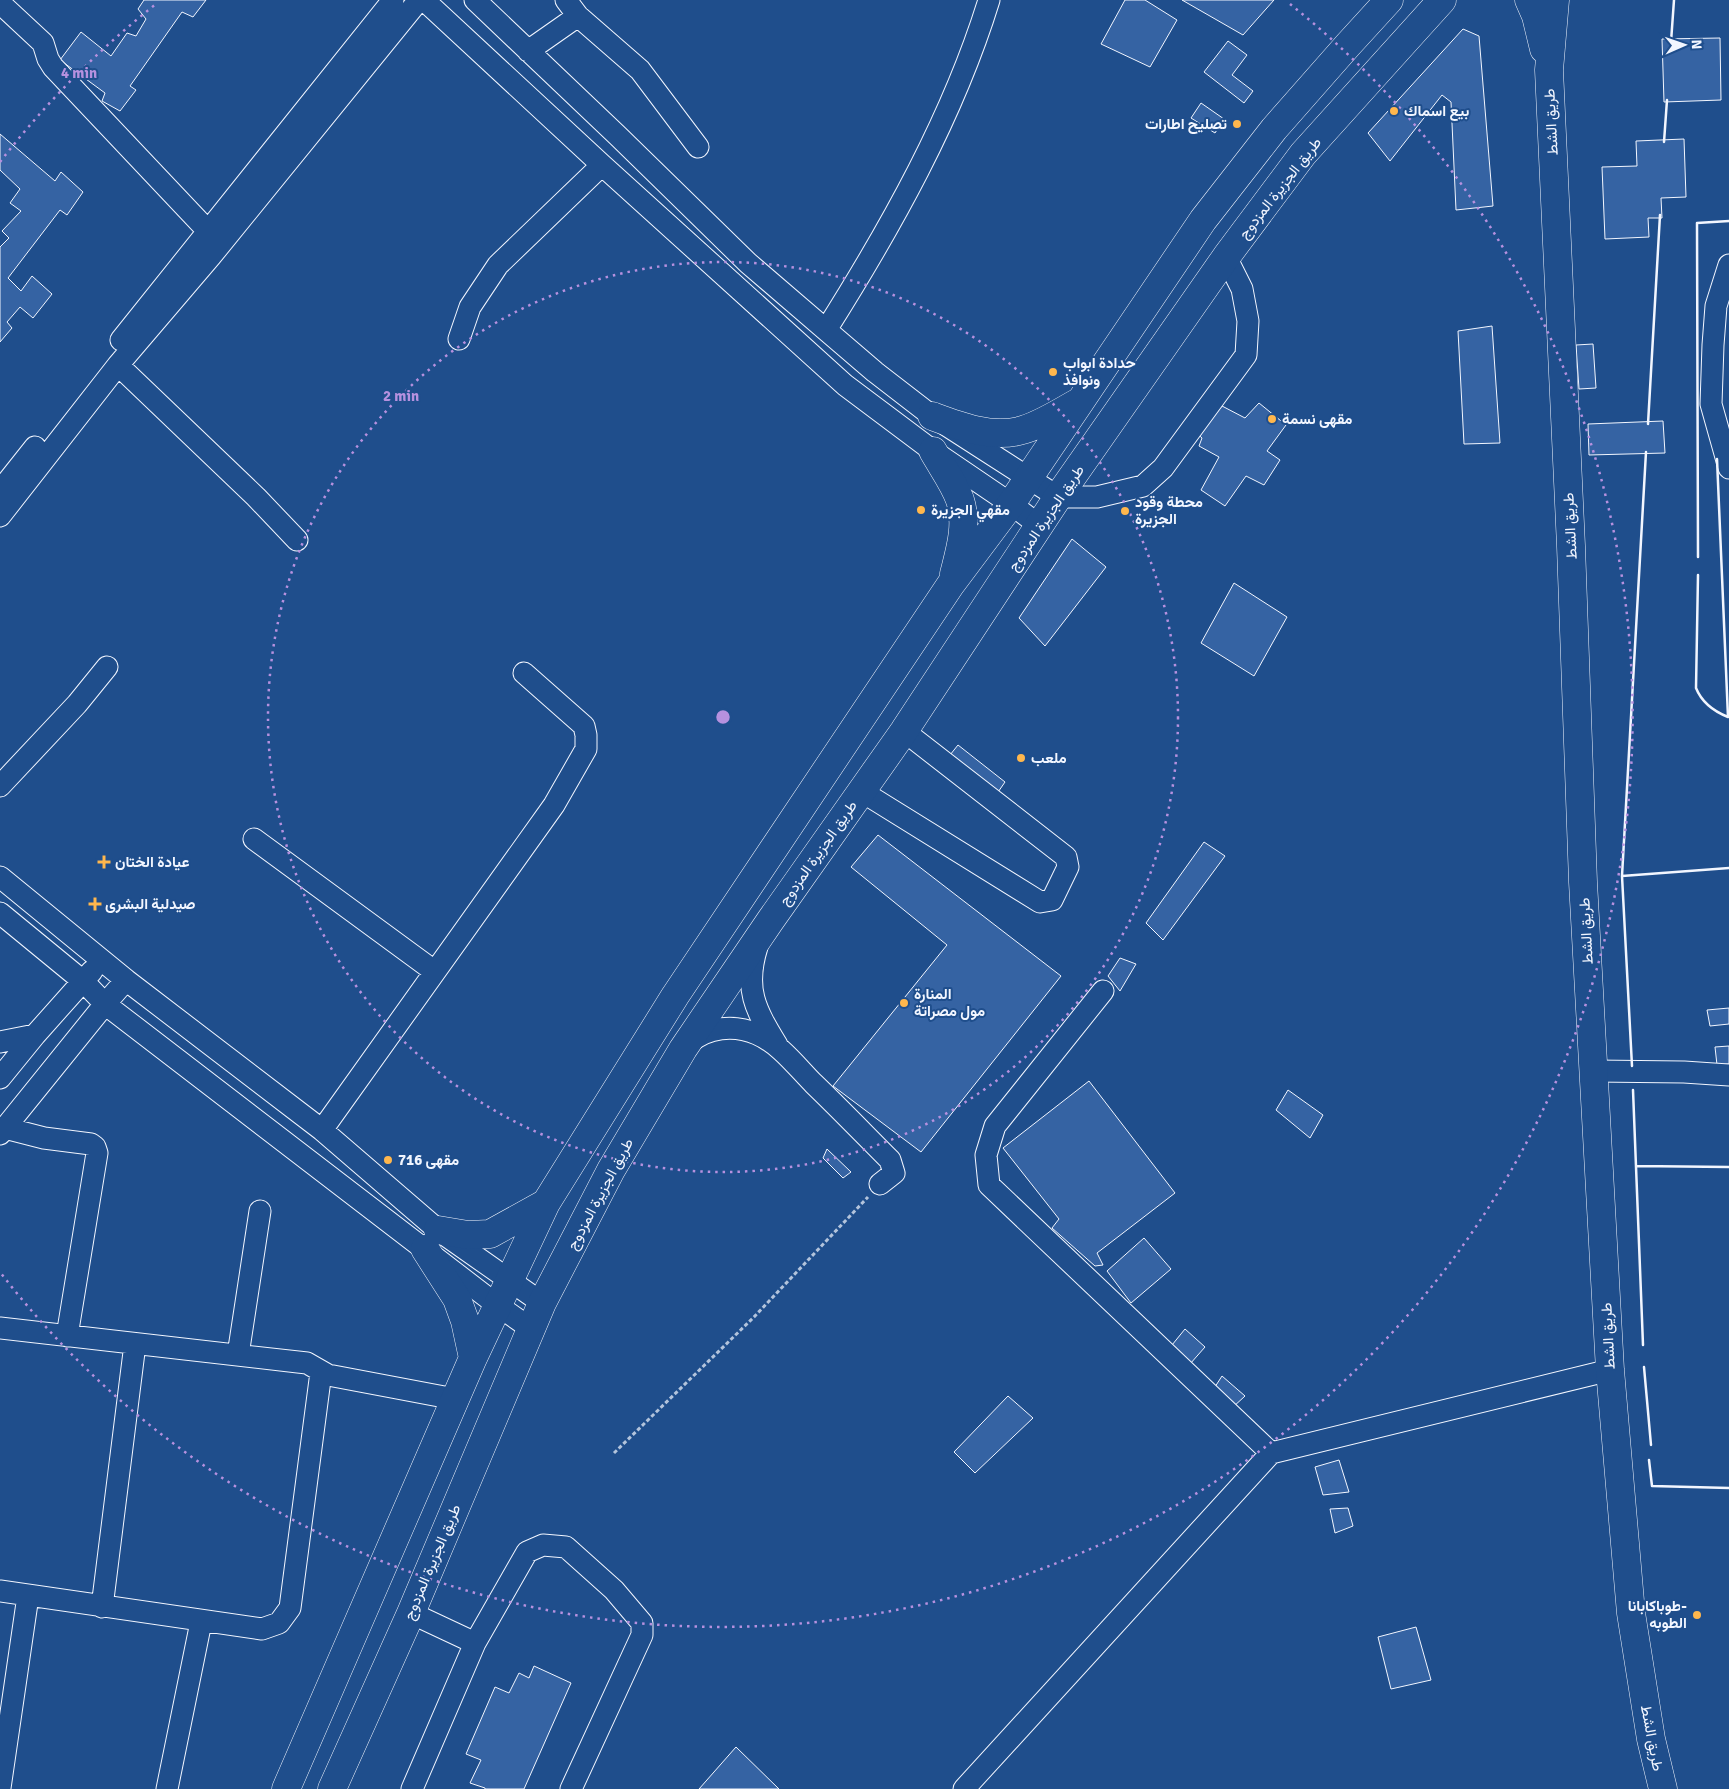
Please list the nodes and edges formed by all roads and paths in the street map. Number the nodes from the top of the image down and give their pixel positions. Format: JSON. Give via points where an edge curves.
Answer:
{"nodes":[{"id":1,"x":393,"y":0,"type":"edge"},
{"id":2,"x":419,"y":0,"type":"edge"},
{"id":3,"x":424,"y":0,"type":"edge"},
{"id":4,"x":475,"y":0,"type":"edge"},
{"id":5,"x":989,"y":0,"type":"edge"},
{"id":6,"x":1390,"y":0,"type":"edge"},
{"id":7,"x":1442,"y":0,"type":"edge"},
{"id":8,"x":1529,"y":0,"type":"edge"},
{"id":9,"x":1556,"y":0,"type":"edge"},
{"id":10,"x":0,"y":4,"type":"edge"},
{"id":11,"x":572,"y":8,"type":"edge"},
{"id":12,"x":528,"y":51,"type":"junction"},
{"id":13,"x":1548,"y":70,"type":"junction"},
{"id":14,"x":698,"y":147,"type":"dead end"},
{"id":15,"x":602,"y":165,"type":"junction"},
{"id":16,"x":208,"y":231,"type":"junction"},
{"id":17,"x":1226,"y":257,"type":"junction"},
{"id":18,"x":1729,"y":265,"type":"edge"},
{"id":19,"x":826,"y":330,"type":"junction"},
{"id":20,"x":459,"y":339,"type":"dead end"},
{"id":21,"x":118,"y":365,"type":"junction"},
{"id":22,"x":1082,"y":400,"type":"junction"},
{"id":23,"x":932,"y":416,"type":"junction"},
{"id":24,"x":933,"y":451,"type":"junction"},
{"id":25,"x":1729,"y":468,"type":"edge"},
{"id":26,"x":1029,"y":478,"type":"junction"},
{"id":27,"x":1058,"y":497,"type":"junction"},
{"id":28,"x":1011,"y":504,"type":"junction"},
{"id":29,"x":1,"y":506,"type":"edge"},
{"id":30,"x":1040,"y":526,"type":"junction"},
{"id":31,"x":297,"y":540,"type":"dead end"},
{"id":32,"x":951,"y":584,"type":"junction"},
{"id":33,"x":107,"y":667,"type":"dead end"},
{"id":34,"x":524,"y":673,"type":"dead end"},
{"id":35,"x":904,"y":731,"type":"junction"},
{"id":36,"x":0,"y":786,"type":"edge"},
{"id":37,"x":861,"y":791,"type":"junction"},
{"id":38,"x":254,"y":839,"type":"dead end"},
{"id":39,"x":0,"y":878,"type":"edge"},
{"id":40,"x":0,"y":913,"type":"edge"},
{"id":41,"x":770,"y":921,"type":"junction"},
{"id":42,"x":101,"y":959,"type":"junction"},
{"id":43,"x":434,"y":971,"type":"junction"},
{"id":44,"x":126,"y":980,"type":"junction"},
{"id":45,"x":84,"y":982,"type":"junction"},
{"id":46,"x":1103,"y":991,"type":"dead end"},
{"id":47,"x":105,"y":1004,"type":"junction"},
{"id":48,"x":35,"y":1034,"type":"junction"},
{"id":49,"x":0,"y":1042,"type":"edge"},
{"id":50,"x":683,"y":1049,"type":"junction"},
{"id":51,"x":780,"y":1049,"type":"junction"},
{"id":52,"x":1594,"y":1071,"type":"junction"},
{"id":53,"x":1729,"y":1074,"type":"edge"},
{"id":54,"x":0,"y":1078,"type":"edge"},
{"id":55,"x":322,"y":1130,"type":"junction"},
{"id":56,"x":2,"y":1131,"type":"edge"},
{"id":57,"x":880,"y":1184,"type":"joint"},
{"id":58,"x":546,"y":1203,"type":"junction"},
{"id":59,"x":260,"y":1211,"type":"dead end"},
{"id":60,"x":431,"y":1239,"type":"junction"},
{"id":61,"x":509,"y":1280,"type":"junction"},
{"id":62,"x":542,"y":1303,"type":"junction"},
{"id":63,"x":496,"y":1305,"type":"junction"},
{"id":64,"x":0,"y":1328,"type":"edge"},
{"id":65,"x":530,"y":1328,"type":"junction"},
{"id":66,"x":68,"y":1336,"type":"junction"},
{"id":67,"x":135,"y":1344,"type":"junction"},
{"id":68,"x":238,"y":1355,"type":"junction"},
{"id":69,"x":473,"y":1358,"type":"junction"},
{"id":70,"x":1610,"y":1370,"type":"junction"},
{"id":71,"x":321,"y":1372,"type":"junction"},
{"id":72,"x":455,"y":1399,"type":"junction"},
{"id":73,"x":614,"y":1453,"type":"dead end"},
{"id":74,"x":1271,"y":1453,"type":"junction"},
{"id":75,"x":0,"y":1591,"type":"edge"},
{"id":76,"x":28,"y":1596,"type":"junction"},
{"id":77,"x":102,"y":1607,"type":"junction"},
{"id":78,"x":411,"y":1613,"type":"junction"},
{"id":79,"x":201,"y":1622,"type":"junction"},
{"id":80,"x":475,"y":1643,"type":"junction"},
{"id":81,"x":0,"y":1788,"type":"edge"},
{"id":82,"x":167,"y":1789,"type":"edge"},
{"id":83,"x":286,"y":1789,"type":"edge"},
{"id":84,"x":332,"y":1789,"type":"edge"},
{"id":85,"x":412,"y":1789,"type":"edge"},
{"id":86,"x":571,"y":1789,"type":"edge"},
{"id":87,"x":964,"y":1789,"type":"edge"},
{"id":88,"x":1663,"y":1789,"type":"edge"}],
"edges":[{"from":1,"to":16,"type":"street"},
{"from":2,"to":21,"type":"street"},
{"from":3,"to":15,"type":"street"},
{"from":4,"to":12,"type":"street"},
{"from":5,"to":19,"type":"street","via":[[976,42],[932,143],[863,272]]},
{"from":6,"to":22,"type":"main road","via":[[1274,129],[1203,220]]},
{"from":7,"to":17,"type":"main road","name":"طريق الجزيرة المزدوج","via":[[1303,154]]},
{"from":8,"to":13,"type":"main road","via":[[1536,16]]},
{"from":9,"to":13,"type":"main road"},
{"from":10,"to":16,"type":"street","via":[[43,43],[53,67]]},
{"from":11,"to":12,"type":"street"},
{"from":11,"to":14,"type":"street","via":[[640,70]]},
{"from":12,"to":19,"type":"street","via":[[748,263]]},
{"from":13,"to":52,"type":"main road","name":"طريق الشط"},
{"from":15,"to":20,"type":"street","via":[[498,265],[470,307]]},
{"from":15,"to":24,"type":"street","via":[[845,385]]},
{"from":16,"to":29,"type":"street"},
{"from":17,"to":27,"type":"main road","name":"طريق الجزيرة المزدوج"},
{"from":17,"to":27,"type":"street","via":[[1242,290],[1248,321],[1246,355],[1163,468],[1143,486],[1097,497]]},
{"from":18,"to":25,"type":"street","via":[[1716,306],[1711,404]]},
{"from":19,"to":23,"type":"street"},
{"from":21,"to":29,"type":"street"},
{"from":21,"to":31,"type":"street"},
{"from":22,"to":23,"type":"main road","via":[[1019,431],[967,429]]},
{"from":22,"to":26,"type":"main road"},
{"from":23,"to":26,"type":"street"},
{"from":24,"to":28,"type":"street"},
{"from":24,"to":32,"type":"main road","via":[[960,500],[964,522],[962,545]]},
{"from":26,"to":27,"type":"street"},
{"from":26,"to":28,"type":"main road"},
{"from":27,"to":30,"type":"main road","name":"طريق الجزيرة المزدوج"},
{"from":28,"to":30,"type":"street"},
{"from":28,"to":32,"type":"main road"},
{"from":30,"to":35,"type":"main road","name":"طريق الجزيرة المزدوج"},
{"from":32,"to":58,"type":"main road","via":[[675,996]]},
{"from":33,"to":36,"type":"street"},
{"from":34,"to":43,"type":"street","via":[[584,726],[586,749],[554,805]]},
{"from":35,"to":37,"type":"main road","name":"طريق الجزيرة المزدوج"},
{"from":35,"to":37,"type":"street","via":[[1066,857],[1068,867],[1052,900],[1040,902]]},
{"from":37,"to":41,"type":"main road","name":"طريق الجزيرة المزدوج"},
{"from":38,"to":43,"type":"street"},
{"from":39,"to":42,"type":"street"},
{"from":40,"to":45,"type":"street"},
{"from":41,"to":50,"type":"main road","name":"طريق الجزيرة المزدوج"},
{"from":41,"to":51,"type":"street","via":[[752,965],[753,999],[760,1018]]},
{"from":42,"to":44,"type":"street"},
{"from":42,"to":45,"type":"street"},
{"from":43,"to":55,"type":"street"},
{"from":44,"to":47,"type":"street"},
{"from":44,"to":55,"type":"street"},
{"from":45,"to":47,"type":"street"},
{"from":45,"to":48,"type":"street"},
{"from":46,"to":74,"type":"street","via":[[994,1126],[986,1155],[989,1185]]},
{"from":47,"to":56,"type":"street"},
{"from":47,"to":60,"type":"street"},
{"from":48,"to":49,"type":"street"},
{"from":48,"to":54,"type":"street"},
{"from":50,"to":51,"type":"street","via":[[697,1035],[716,1029],[757,1034]]},
{"from":50,"to":62,"type":"main road","name":"طريق الجزيرة المزدوج","via":[[611,1170]]},
{"from":51,"to":57,"type":"street","via":[[890,1160],[894,1172]]},
{"from":52,"to":53,"type":"street"},
{"from":52,"to":70,"type":"main road","name":"طريق الشط"},
{"from":55,"to":60,"type":"street"},
{"from":56,"to":66,"type":"street","via":[[91,1144],[97,1153]]},
{"from":57,"to":73,"type":"path","via":[[753,1318]]},
{"from":58,"to":60,"type":"main road","via":[[490,1234]]},
{"from":58,"to":61,"type":"main road"},
{"from":59,"to":68,"type":"street"},
{"from":60,"to":61,"type":"street"},
{"from":60,"to":63,"type":"street"},
{"from":60,"to":69,"type":"main road","via":[[465,1321]]},
{"from":61,"to":62,"type":"street"},
{"from":61,"to":63,"type":"main road"},
{"from":62,"to":65,"type":"main road","name":"طريق الجزيرة المزدوج"},
{"from":63,"to":65,"type":"street"},
{"from":63,"to":69,"type":"main road"},
{"from":64,"to":66,"type":"street"},
{"from":65,"to":78,"type":"main road","name":"طريق الجزيرة المزدوج"},
{"from":66,"to":67,"type":"street"},
{"from":67,"to":68,"type":"street"},
{"from":67,"to":77,"type":"street"},
{"from":68,"to":71,"type":"street","via":[[306,1363]]},
{"from":69,"to":72,"type":"main road"},
{"from":70,"to":74,"type":"street"},
{"from":70,"to":88,"type":"main road","name":"طريق الشط","via":[[1630,1613],[1651,1739]]},
{"from":71,"to":72,"type":"street"},
{"from":71,"to":79,"type":"street","via":[[290,1608],[279,1623],[262,1629]]},
{"from":72,"to":83,"type":"main road"},
{"from":74,"to":87,"type":"street"},
{"from":75,"to":76,"type":"street"},
{"from":76,"to":77,"type":"street"},
{"from":76,"to":81,"type":"street"},
{"from":77,"to":79,"type":"street"},
{"from":78,"to":80,"type":"street"},
{"from":78,"to":84,"type":"main road","name":"طريق الجزيرة المزدوج"},
{"from":79,"to":82,"type":"street"},
{"from":80,"to":85,"type":"street"},
{"from":80,"to":86,"type":"street","via":[[527,1552],[543,1545],[566,1547],[614,1590],[642,1622],[642,1635]]}]}
